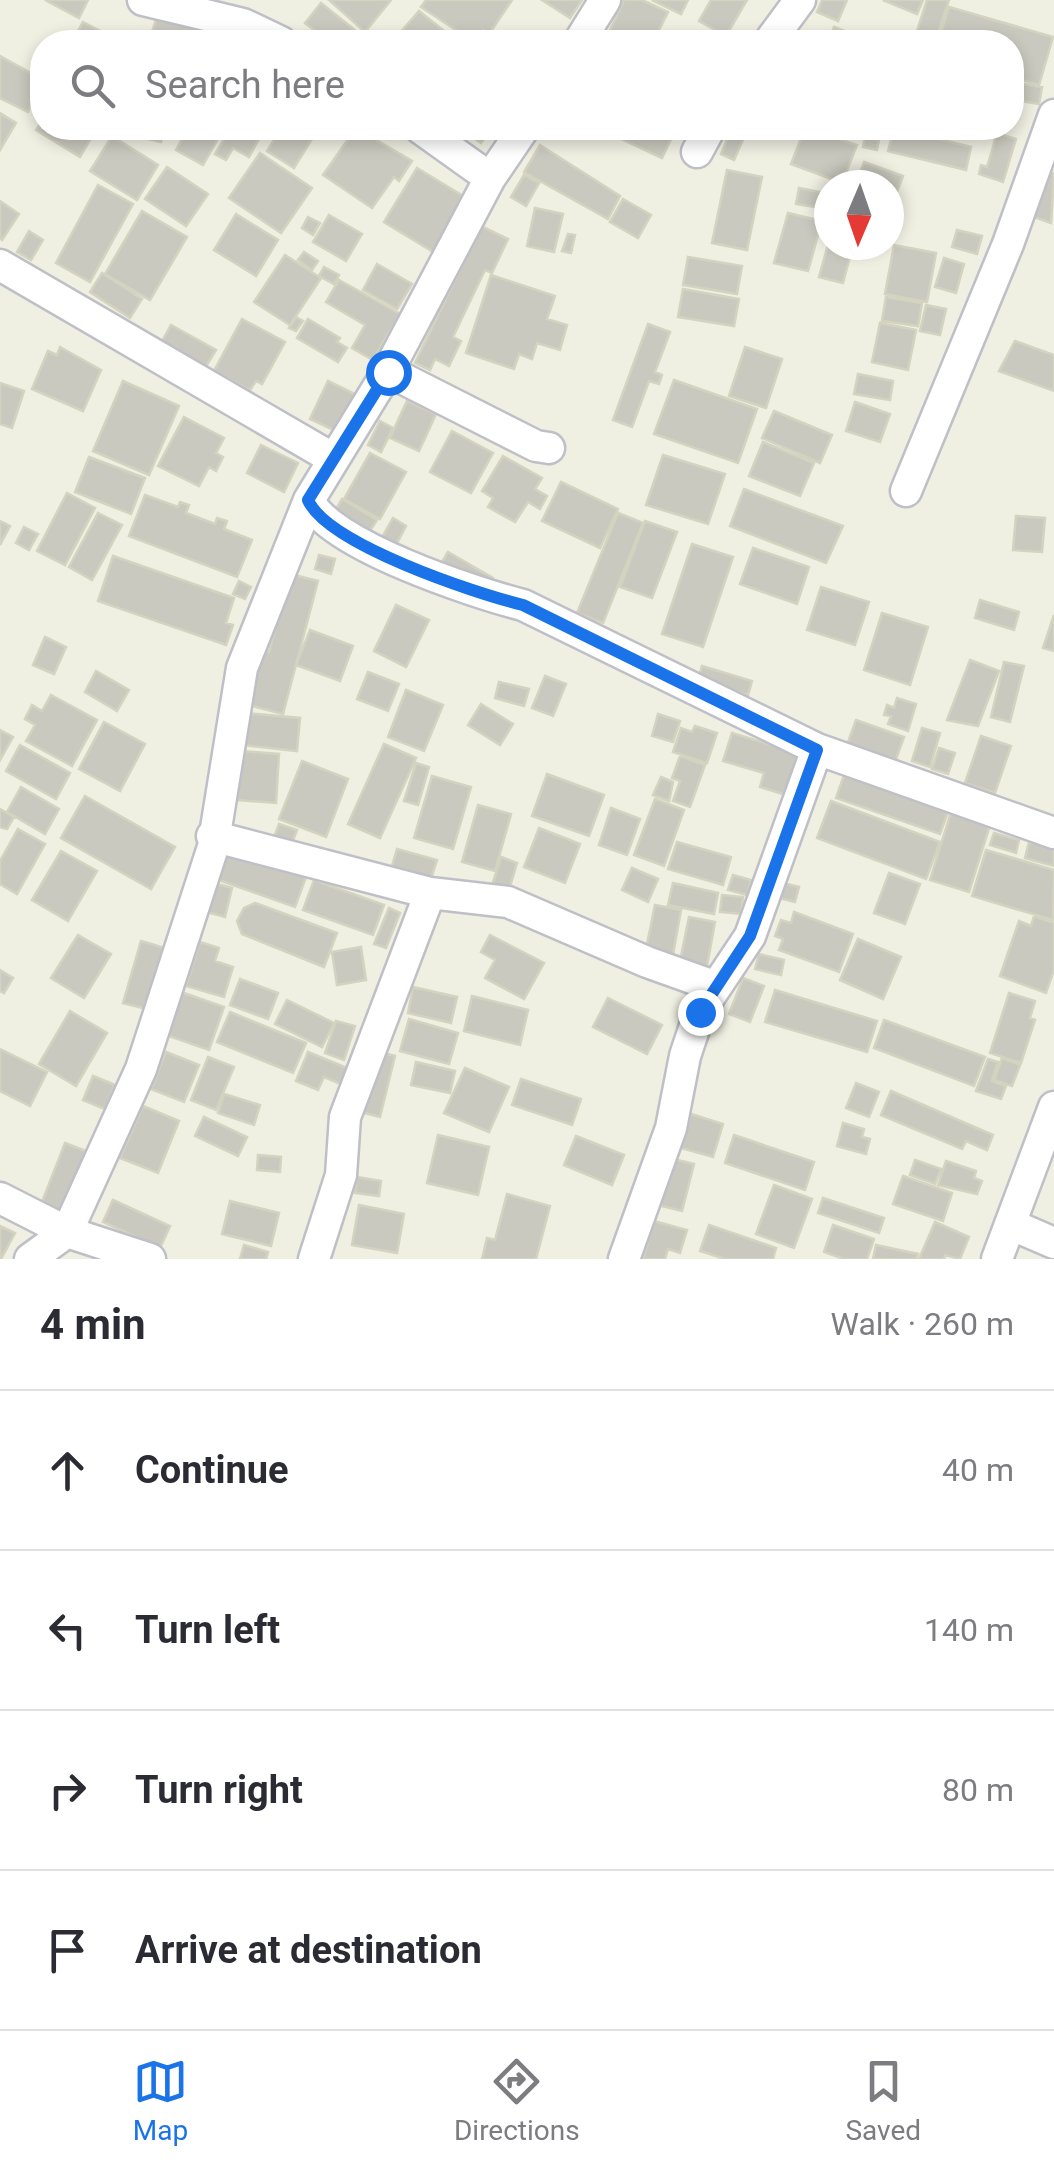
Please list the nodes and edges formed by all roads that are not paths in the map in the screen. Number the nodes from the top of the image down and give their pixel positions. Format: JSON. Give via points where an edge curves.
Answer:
{"nodes":[{"id":1,"x":143,"y":0,"type":"edge"},
{"id":2,"x":605,"y":0,"type":"edge"},
{"id":3,"x":800,"y":0,"type":"edge"},
{"id":4,"x":256,"y":30,"type":"edge"},
{"id":5,"x":586,"y":30,"type":"edge"},
{"id":6,"x":778,"y":30,"type":"edge"},
{"id":7,"x":1054,"y":115,"type":"edge"},
{"id":8,"x":437,"y":140,"type":"edge"},
{"id":9,"x":516,"y":140,"type":"edge"},
{"id":10,"x":490,"y":178,"type":"junction"},
{"id":11,"x":0,"y":265,"type":"edge"},
{"id":12,"x":388,"y":372,"type":"junction"},
{"id":13,"x":549,"y":448,"type":"dead end"},
{"id":14,"x":332,"y":458,"type":"junction"},
{"id":15,"x":906,"y":491,"type":"dead end"},
{"id":16,"x":308,"y":500,"type":"junction"},
{"id":17,"x":817,"y":750,"type":"junction"},
{"id":18,"x":1054,"y":832,"type":"edge"},
{"id":19,"x":212,"y":836,"type":"junction"},
{"id":20,"x":430,"y":893,"type":"junction"},
{"id":21,"x":714,"y":986,"type":"junction"},
{"id":22,"x":1054,"y":1107,"type":"edge"},
{"id":23,"x":0,"y":1198,"type":"edge"},
{"id":24,"x":1010,"y":1224,"type":"junction"},
{"id":25,"x":67,"y":1232,"type":"junction"},
{"id":26,"x":1054,"y":1243,"type":"edge"},
{"id":27,"x":30,"y":1259,"type":"edge"},
{"id":28,"x":150,"y":1259,"type":"edge"},
{"id":29,"x":314,"y":1259,"type":"edge"},
{"id":30,"x":624,"y":1259,"type":"edge"},
{"id":31,"x":997,"y":1259,"type":"edge"}],
"edges":[{"from":1,"to":4,"type":"street"},
{"from":2,"to":5,"type":"street"},
{"from":3,"to":6,"type":"street"},
{"from":7,"to":15,"type":"street"},
{"from":8,"to":10,"type":"street"},
{"from":9,"to":10,"type":"street"},
{"from":10,"to":12,"type":"street"},
{"from":11,"to":14,"type":"street"},
{"from":12,"to":13,"type":"street"},
{"from":12,"to":14,"type":"street"},
{"from":14,"to":16,"type":"street"},
{"from":16,"to":17,"type":"street","via":[[316,518],[353,541],[482,595],[523,605]]},
{"from":16,"to":19,"type":"street","via":[[242,668]]},
{"from":17,"to":18,"type":"street"},
{"from":17,"to":21,"type":"street","via":[[750,936]]},
{"from":19,"to":20,"type":"street"},
{"from":19,"to":25,"type":"street","via":[[141,1070]]},
{"from":20,"to":21,"type":"street","via":[[508,902]]},
{"from":20,"to":29,"type":"street","via":[[345,1117],[341,1175]]},
{"from":21,"to":30,"type":"street","via":[[685,1056],[671,1128]]},
{"from":22,"to":24,"type":"street"},
{"from":23,"to":25,"type":"street"},
{"from":24,"to":26,"type":"street"},
{"from":24,"to":31,"type":"street"},
{"from":25,"to":27,"type":"street"},
{"from":25,"to":28,"type":"street"}]}
